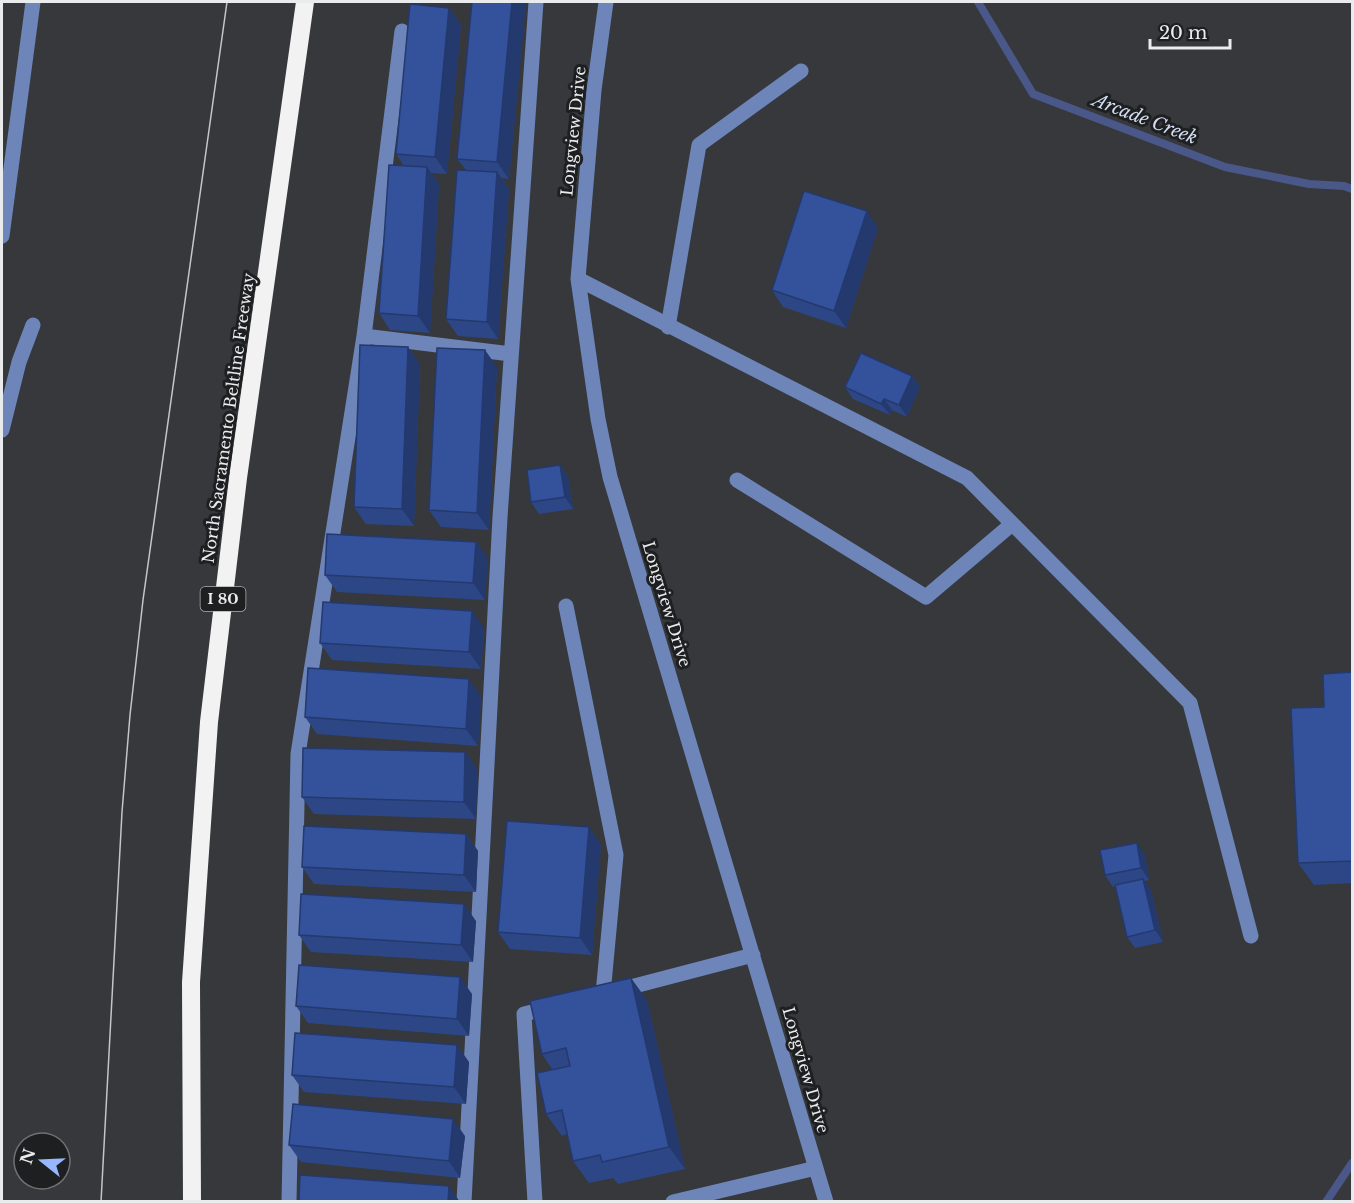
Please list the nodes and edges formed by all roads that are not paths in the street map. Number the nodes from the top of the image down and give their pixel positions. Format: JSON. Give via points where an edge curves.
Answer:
{"nodes":[{"id":1,"x":33,"y":2,"type":"edge"},
{"id":2,"x":305,"y":2,"type":"edge"},
{"id":3,"x":536,"y":2,"type":"edge"},
{"id":4,"x":606,"y":2,"type":"edge"},
{"id":5,"x":402,"y":31,"type":"dead end"},
{"id":6,"x":801,"y":71,"type":"dead end"},
{"id":7,"x":2,"y":236,"type":"edge"},
{"id":8,"x":578,"y":279,"type":"junction"},
{"id":9,"x":33,"y":325,"type":"dead end"},
{"id":10,"x":668,"y":327,"type":"junction"},
{"id":11,"x":364,"y":336,"type":"junction"},
{"id":12,"x":511,"y":354,"type":"junction"},
{"id":13,"x":2,"y":430,"type":"edge"},
{"id":14,"x":737,"y":480,"type":"dead end"},
{"id":15,"x":1012,"y":524,"type":"junction"},
{"id":16,"x":566,"y":606,"type":"dead end"},
{"id":17,"x":1251,"y":936,"type":"dead end"},
{"id":18,"x":753,"y":955,"type":"junction"},
{"id":19,"x":570,"y":1002,"type":"edge"},
{"id":20,"x":816,"y":1168,"type":"junction"},
{"id":21,"x":192,"y":1202,"type":"edge"},
{"id":22,"x":289,"y":1202,"type":"edge"},
{"id":23,"x":464,"y":1202,"type":"edge"},
{"id":24,"x":535,"y":1202,"type":"edge"},
{"id":25,"x":673,"y":1202,"type":"edge"},
{"id":26,"x":826,"y":1202,"type":"edge"}],
"edges":[{"from":1,"to":7,"type":"street"},
{"from":2,"to":21,"type":"highway","name":"North Sacramento Beltline Freeway","number":"I 80","via":[[238,478],[209,722],[191,982]]},
{"from":3,"to":12,"type":"street"},
{"from":4,"to":8,"type":"street","name":"Longview Drive","via":[[594,90]]},
{"from":5,"to":11,"type":"street"},
{"from":6,"to":10,"type":"street","via":[[699,145]]},
{"from":8,"to":10,"type":"street"},
{"from":8,"to":18,"type":"street","name":"Longview Drive","via":[[610,477]]},
{"from":9,"to":13,"type":"street"},
{"from":10,"to":15,"type":"street","via":[[967,478]]},
{"from":11,"to":12,"type":"street"},
{"from":11,"to":22,"type":"street","via":[[298,754]]},
{"from":12,"to":23,"type":"street"},
{"from":14,"to":15,"type":"street","via":[[926,597]]},
{"from":15,"to":17,"type":"street","via":[[1190,703]]},
{"from":16,"to":18,"type":"street","via":[[616,855],[598,995]]},
{"from":18,"to":20,"type":"street","name":"Longview Drive"},
{"from":19,"to":24,"type":"street","via":[[524,1014]]},
{"from":20,"to":25,"type":"street"},
{"from":20,"to":26,"type":"street","name":"Longview Drive"}]}
